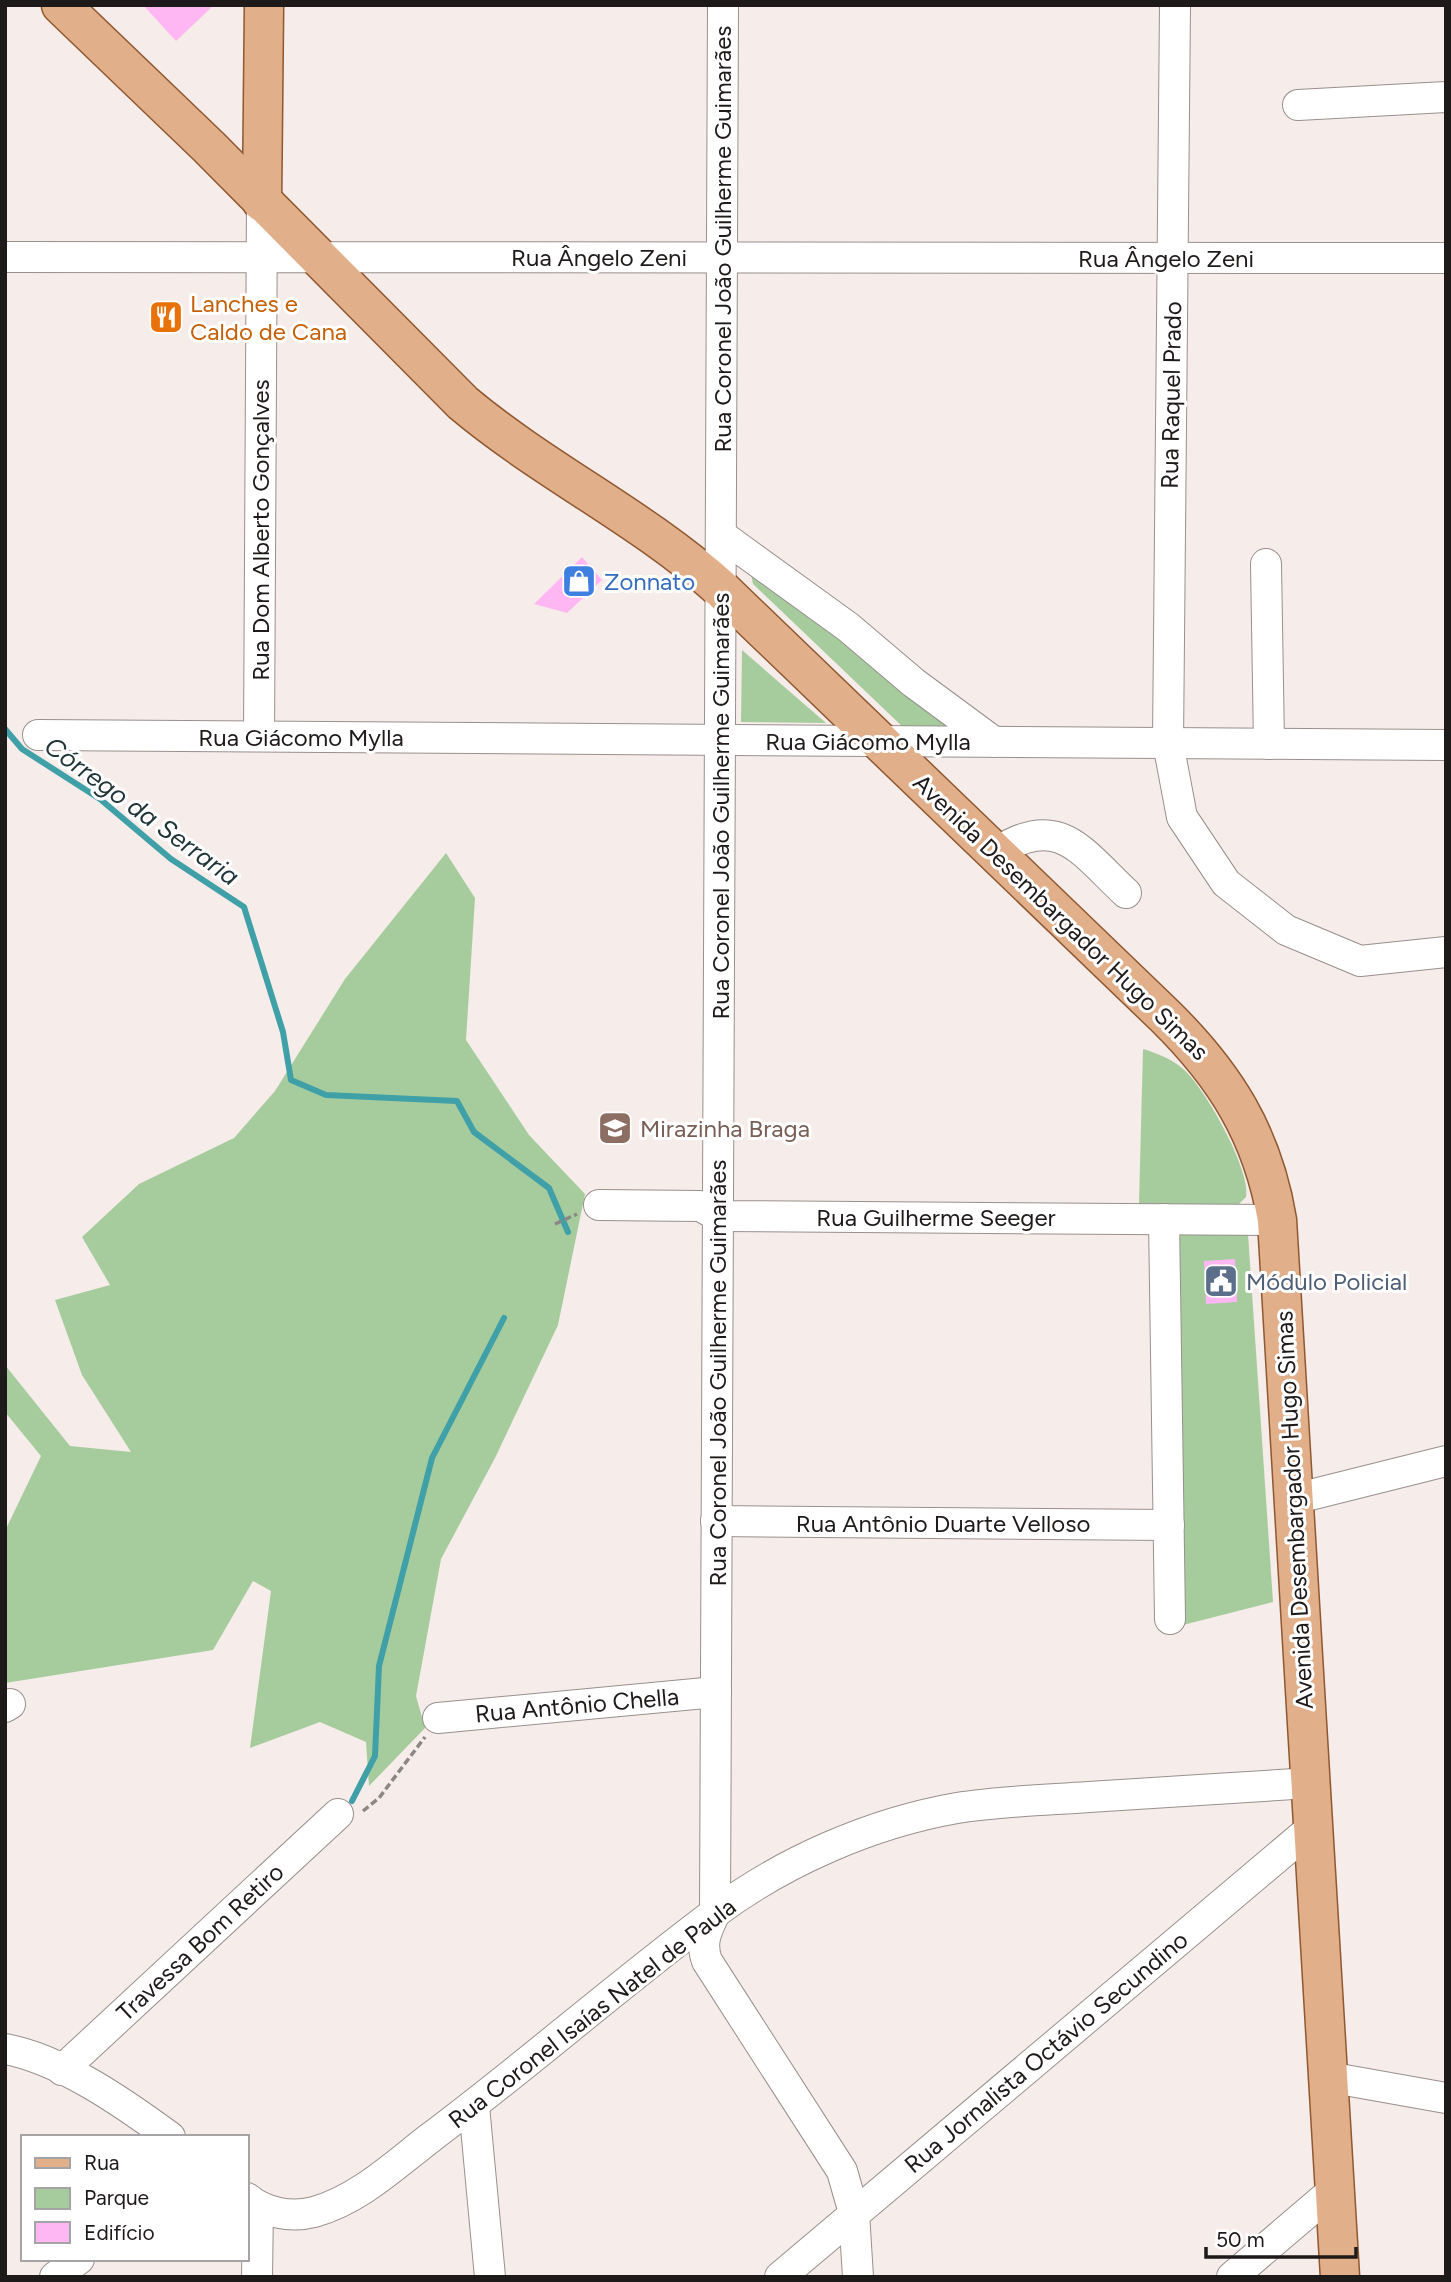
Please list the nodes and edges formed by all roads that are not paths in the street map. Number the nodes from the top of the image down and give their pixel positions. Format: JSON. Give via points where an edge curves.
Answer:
{"nodes":[{"id":1,"x":61,"y":5,"type":"edge"},
{"id":2,"x":264,"y":5,"type":"edge"},
{"id":3,"x":723,"y":5,"type":"edge"},
{"id":4,"x":1175,"y":5,"type":"edge"},
{"id":5,"x":1446,"y":97,"type":"edge"},
{"id":6,"x":1298,"y":105,"type":"dead end"},
{"id":7,"x":263,"y":113,"type":"junction"},
{"id":8,"x":209,"y":147,"type":"junction"},
{"id":9,"x":262,"y":202,"type":"junction"},
{"id":10,"x":5,"y":257,"type":"edge"},
{"id":11,"x":262,"y":257,"type":"junction"},
{"id":12,"x":316,"y":257,"type":"junction"},
{"id":13,"x":722,"y":257,"type":"junction"},
{"id":14,"x":1172,"y":258,"type":"junction"},
{"id":15,"x":1446,"y":258,"type":"edge"},
{"id":16,"x":721,"y":535,"type":"junction"},
{"id":17,"x":1266,"y":564,"type":"dead end"},
{"id":18,"x":720,"y":588,"type":"junction"},
{"id":19,"x":38,"y":735,"type":"dead end"},
{"id":20,"x":259,"y":736,"type":"junction"},
{"id":21,"x":720,"y":740,"type":"junction"},
{"id":22,"x":882,"y":741,"type":"junction"},
{"id":23,"x":994,"y":742,"type":"junction"},
{"id":24,"x":1168,"y":743,"type":"junction"},
{"id":25,"x":1269,"y":744,"type":"junction"},
{"id":26,"x":1446,"y":745,"type":"edge"},
{"id":27,"x":997,"y":852,"type":"junction"},
{"id":28,"x":1126,"y":892,"type":"dead end"},
{"id":29,"x":1446,"y":951,"type":"edge"},
{"id":30,"x":599,"y":1205,"type":"dead end"},
{"id":31,"x":718,"y":1216,"type":"junction"},
{"id":32,"x":1164,"y":1219,"type":"junction"},
{"id":33,"x":1277,"y":1220,"type":"junction"},
{"id":34,"x":1446,"y":1461,"type":"edge"},
{"id":35,"x":1294,"y":1499,"type":"junction"},
{"id":36,"x":716,"y":1521,"type":"junction"},
{"id":37,"x":1169,"y":1525,"type":"junction"},
{"id":38,"x":1170,"y":1619,"type":"dead end"},
{"id":39,"x":716,"y":1692,"type":"junction"},
{"id":40,"x":438,"y":1718,"type":"road end"},
{"id":41,"x":1310,"y":1783,"type":"junction"},
{"id":42,"x":338,"y":1814,"type":"road end"},
{"id":43,"x":1313,"y":1827,"type":"junction"},
{"id":44,"x":715,"y":1913,"type":"junction"},
{"id":45,"x":5,"y":2049,"type":"edge"},
{"id":46,"x":62,"y":2070,"type":"junction"},
{"id":47,"x":1328,"y":2077,"type":"junction"},
{"id":48,"x":1446,"y":2098,"type":"edge"},
{"id":49,"x":474,"y":2106,"type":"junction"},
{"id":50,"x":167,"y":2135,"type":"edge"},
{"id":51,"x":1334,"y":2190,"type":"junction"},
{"id":52,"x":252,"y":2202,"type":"edge"},
{"id":53,"x":854,"y":2213,"type":"junction"},
{"id":54,"x":76,"y":2261,"type":"edge"},
{"id":55,"x":55,"y":2277,"type":"edge"},
{"id":56,"x":257,"y":2277,"type":"edge"},
{"id":57,"x":490,"y":2277,"type":"edge"},
{"id":58,"x":780,"y":2277,"type":"edge"},
{"id":59,"x":858,"y":2277,"type":"edge"},
{"id":60,"x":1233,"y":2277,"type":"edge"},
{"id":61,"x":1340,"y":2277,"type":"edge"}],
"edges":[{"from":1,"to":8,"type":"main road","name":"Avenida Desembargador Hugo Simas"},
{"from":2,"to":7,"type":"main road","name":"Rua Dom Alberto Gonçalves"},
{"from":3,"to":13,"type":"street","name":"Rua Coronel João Guilherme Guimarães"},
{"from":4,"to":14,"type":"street","name":"Rua Raquel Prado"},
{"from":5,"to":6,"type":"street"},
{"from":7,"to":8,"type":"main road","via":[[236,136]]},
{"from":7,"to":9,"type":"main road","name":"Rua Dom Alberto Gonçalves"},
{"from":8,"to":9,"type":"main road","name":"Avenida Desembargador Hugo Simas"},
{"from":9,"to":11,"type":"street","name":"Rua Dom Alberto Gonçalves"},
{"from":9,"to":12,"type":"main road","name":"Avenida Desembargador Hugo Simas"},
{"from":10,"to":11,"type":"street","name":"Rua Ângelo Zeni"},
{"from":11,"to":12,"type":"street","name":"Rua Ângelo Zeni"},
{"from":11,"to":20,"type":"street","name":"Rua Dom Alberto Gonçalves"},
{"from":12,"to":13,"type":"street","name":"Rua Ângelo Zeni"},
{"from":12,"to":18,"type":"main road","name":"Avenida Desembargador Hugo Simas","via":[[487,423],[648,530]]},
{"from":13,"to":14,"type":"street","name":"Rua Ângelo Zeni"},
{"from":13,"to":16,"type":"street","name":"Rua Coronel João Guilherme Guimarães"},
{"from":14,"to":15,"type":"street","name":"Rua Ângelo Zeni"},
{"from":14,"to":24,"type":"street","name":"Rua Raquel Prado"},
{"from":16,"to":18,"type":"street","name":"Rua Coronel João Guilherme Guimarães"},
{"from":16,"to":23,"type":"street"},
{"from":17,"to":25,"type":"street"},
{"from":18,"to":21,"type":"street","name":"Rua Coronel João Guilherme Guimarães"},
{"from":18,"to":22,"type":"main road","name":"Avenida Desembargador Hugo Simas"},
{"from":19,"to":20,"type":"street","name":"Rua Giácomo Mylla"},
{"from":20,"to":21,"type":"street","name":"Rua Giácomo Mylla"},
{"from":21,"to":22,"type":"street","name":"Rua Giácomo Mylla"},
{"from":21,"to":31,"type":"street","name":"Rua Coronel João Guilherme Guimarães"},
{"from":22,"to":23,"type":"street","name":"Rua Giácomo Mylla"},
{"from":22,"to":27,"type":"main road","name":"Avenida Desembargador Hugo Simas"},
{"from":23,"to":24,"type":"street","name":"Rua Giácomo Mylla"},
{"from":24,"to":25,"type":"street","name":"Rua Giácomo Mylla"},
{"from":24,"to":29,"type":"street","name":"Rua Raquel Prado","via":[[1182,817],[1226,883],[1286,930],[1360,961]]},
{"from":25,"to":26,"type":"street","name":"Rua Giácomo Mylla"},
{"from":27,"to":28,"type":"street","via":[[1019,838],[1068,838]]},
{"from":27,"to":33,"type":"main road","name":"Avenida Desembargador Hugo Simas","via":[[1215,1069],[1255,1141]]},
{"from":30,"to":31,"type":"street","name":"Rua Guilherme Seeger","via":[[700,1206]]},
{"from":31,"to":32,"type":"street","name":"Rua Guilherme Seeger"},
{"from":31,"to":36,"type":"street","name":"Rua Coronel João Guilherme Guimarães"},
{"from":32,"to":33,"type":"street","name":"Rua Guilherme Seeger"},
{"from":32,"to":37,"type":"street"},
{"from":33,"to":35,"type":"main road","name":"Avenida Desembargador Hugo Simas"},
{"from":34,"to":35,"type":"street"},
{"from":35,"to":41,"type":"main road","name":"Avenida Desembargador Hugo Simas"},
{"from":36,"to":37,"type":"street","name":"Rua Antônio Duarte Velloso"},
{"from":36,"to":39,"type":"street","name":"Rua Coronel João Guilherme Guimarães"},
{"from":37,"to":38,"type":"street"},
{"from":39,"to":40,"type":"street","name":"Rua Antônio Chella"},
{"from":39,"to":44,"type":"street","name":"Rua Coronel João Guilherme Guimarães"},
{"from":41,"to":43,"type":"main road","name":"Avenida Desembargador Hugo Simas"},
{"from":41,"to":44,"type":"street","name":"Rua Coronel Isaías Natel de Paula","via":[[1000,1803],[921,1816],[813,1855]]},
{"from":42,"to":46,"type":"street","name":"Travessa Bom Retiro"},
{"from":43,"to":47,"type":"main road","name":"Avenida Desembargador Hugo Simas"},
{"from":43,"to":53,"type":"street","name":"Rua Jornalista Octávio Secundino"},
{"from":44,"to":49,"type":"street","name":"Rua Coronel Isaías Natel de Paula"},
{"from":44,"to":53,"type":"street","name":"Rua Coronel João Guilherme Guimarães","via":[[703,1940],[707,1961],[842,2171]]},
{"from":45,"to":46,"type":"street"},
{"from":46,"to":50,"type":"street"},
{"from":47,"to":48,"type":"street"},
{"from":47,"to":51,"type":"main road","name":"Avenida Desembargador Hugo Simas"},
{"from":49,"to":52,"type":"street","name":"Rua Coronel Isaías Natel de Paula","via":[[340,2202],[288,2215]]},
{"from":49,"to":57,"type":"street"},
{"from":51,"to":60,"type":"street"},
{"from":51,"to":61,"type":"main road","name":"Avenida Desembargador Hugo Simas"},
{"from":52,"to":56,"type":"street"},
{"from":53,"to":58,"type":"street","name":"Rua Jornalista Octávio Secundino"},
{"from":53,"to":59,"type":"street","name":"Rua Coronel João Guilherme Guimarães"},
{"from":54,"to":55,"type":"street"}]}
